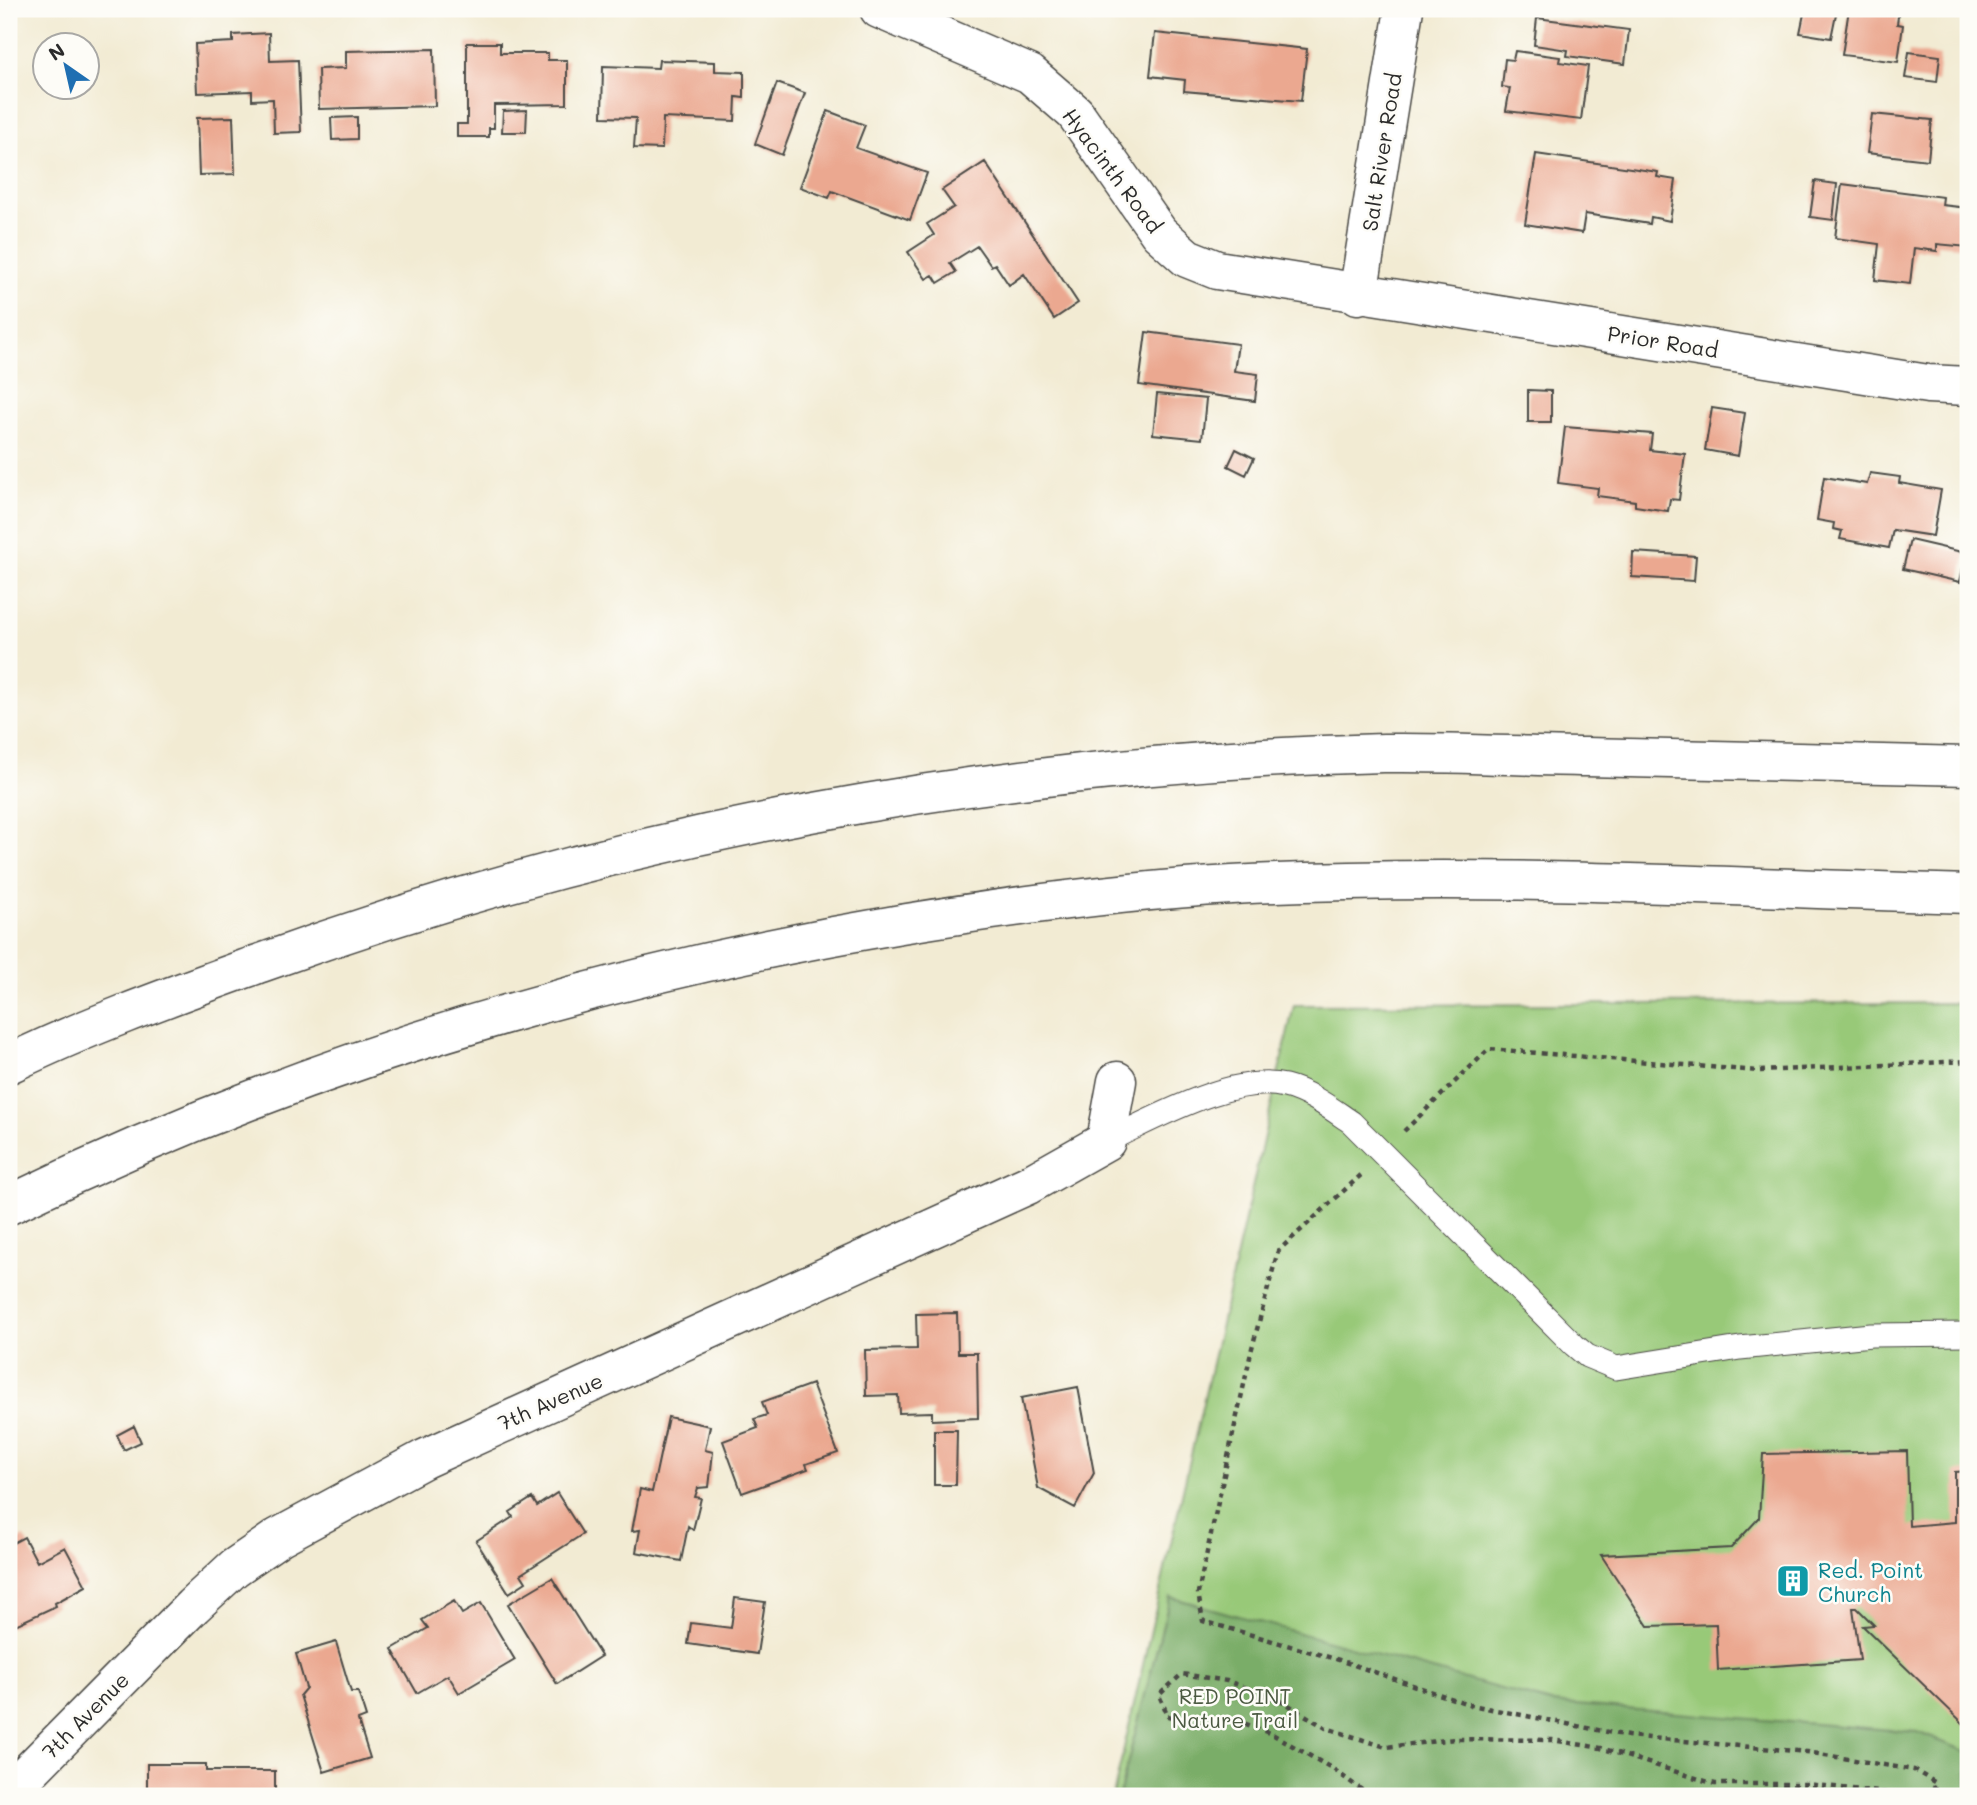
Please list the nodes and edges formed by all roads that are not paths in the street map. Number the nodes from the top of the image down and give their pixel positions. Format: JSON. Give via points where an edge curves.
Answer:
{"nodes":[{"id":1,"x":879,"y":9,"type":"edge"},
{"id":2,"x":1404,"y":9,"type":"edge"},
{"id":3,"x":1358,"y":295,"type":"junction"},
{"id":4,"x":1968,"y":386,"type":"edge"},
{"id":5,"x":1968,"y":766,"type":"edge"},
{"id":6,"x":1968,"y":894,"type":"edge"},
{"id":7,"x":9,"y":1065,"type":"edge"},
{"id":8,"x":1117,"y":1081,"type":"dead end"},
{"id":9,"x":1106,"y":1141,"type":"junction"},
{"id":10,"x":9,"y":1205,"type":"edge"},
{"id":11,"x":1968,"y":1334,"type":"edge"},
{"id":12,"x":24,"y":1789,"type":"edge"}],
"edges":[{"from":1,"to":3,"type":"main road","name":"Hyacinth Road","via":[[1030,74],[1075,113],[1159,233],[1187,258],[1217,270]]},
{"from":2,"to":3,"type":"main road","name":"Salt River Road"},
{"from":3,"to":4,"type":"main road","name":"Prior Road","via":[[1928,384]]},
{"from":5,"to":7,"type":"main road","via":[[1388,753],[1052,775],[886,798],[563,867],[369,923],[184,991]]},
{"from":6,"to":10,"type":"main road","via":[[1414,878],[1230,885],[1046,900],[776,945],[604,985],[488,1019],[272,1091],[80,1170]]},
{"from":8,"to":9,"type":"main road"},
{"from":9,"to":11,"type":"lane","via":[[1227,1091],[1282,1085],[1307,1093],[1351,1122],[1574,1345],[1616,1368],[1740,1348],[1858,1336]]},
{"from":9,"to":12,"type":"main road","name":"7th Avenue","via":[[1028,1185],[424,1459],[279,1537],[234,1568],[193,1606]]}]}
